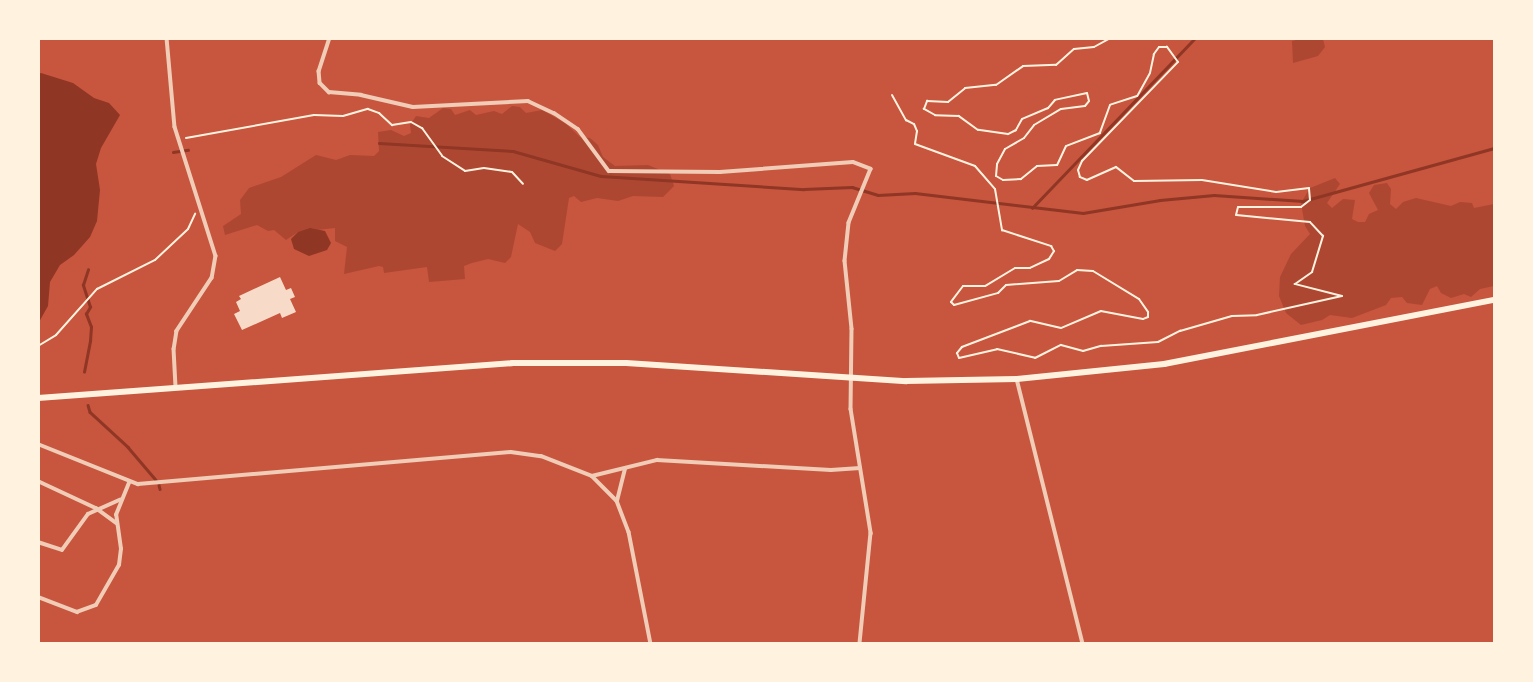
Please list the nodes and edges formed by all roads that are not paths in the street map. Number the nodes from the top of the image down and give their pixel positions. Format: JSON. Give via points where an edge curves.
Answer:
{"nodes":[{"id":1,"x":167,"y":38,"type":"edge"},
{"id":2,"x":330,"y":38,"type":"edge"},
{"id":3,"x":1494,"y":300,"type":"edge"},
{"id":4,"x":852,"y":379,"type":"junction"},
{"id":5,"x":1017,"y":379,"type":"junction"},
{"id":6,"x":176,"y":387,"type":"junction"},
{"id":7,"x":38,"y":398,"type":"edge"},
{"id":8,"x":38,"y":444,"type":"edge"},
{"id":9,"x":860,"y":468,"type":"junction"},
{"id":10,"x":625,"y":469,"type":"junction"},
{"id":11,"x":592,"y":476,"type":"junction"},
{"id":12,"x":38,"y":481,"type":"edge"},
{"id":13,"x":129,"y":483,"type":"junction"},
{"id":14,"x":120,"y":500,"type":"junction"},
{"id":15,"x":617,"y":501,"type":"junction"},
{"id":16,"x":96,"y":508,"type":"junction"},
{"id":17,"x":117,"y":523,"type":"junction"},
{"id":18,"x":38,"y":542,"type":"edge"},
{"id":19,"x":38,"y":597,"type":"edge"},
{"id":20,"x":651,"y":643,"type":"edge"},
{"id":21,"x":860,"y":643,"type":"edge"},
{"id":22,"x":1083,"y":643,"type":"edge"}],
"edges":[{"from":1,"to":6,"type":"street","via":[[177,134],[216,264],[212,278],[177,331]]},
{"from":2,"to":4,"type":"street","via":[[319,71],[320,83],[329,92],[413,107],[528,101],[578,129],[609,171],[720,172],[853,162],[871,169],[849,223],[845,261]]},
{"from":3,"to":5,"type":"main road","via":[[1164,364]]},
{"from":4,"to":5,"type":"main road"},
{"from":4,"to":6,"type":"main road","via":[[626,363],[512,363]]},
{"from":4,"to":9,"type":"street","via":[[851,409]]},
{"from":5,"to":22,"type":"street"},
{"from":6,"to":7,"type":"main road"},
{"from":8,"to":13,"type":"street"},
{"from":9,"to":10,"type":"street","via":[[657,460]]},
{"from":9,"to":21,"type":"street","via":[[871,533]]},
{"from":10,"to":11,"type":"street"},
{"from":10,"to":15,"type":"street"},
{"from":11,"to":13,"type":"street","via":[[541,456],[511,452]]},
{"from":11,"to":15,"type":"street"},
{"from":12,"to":16,"type":"street"},
{"from":13,"to":14,"type":"street"},
{"from":14,"to":16,"type":"street"},
{"from":14,"to":17,"type":"street"},
{"from":15,"to":20,"type":"street","via":[[633,545]]},
{"from":16,"to":17,"type":"street"},
{"from":16,"to":18,"type":"street","via":[[82,519],[62,550]]},
{"from":17,"to":19,"type":"street","via":[[118,565],[93,608],[77,612]]}]}
